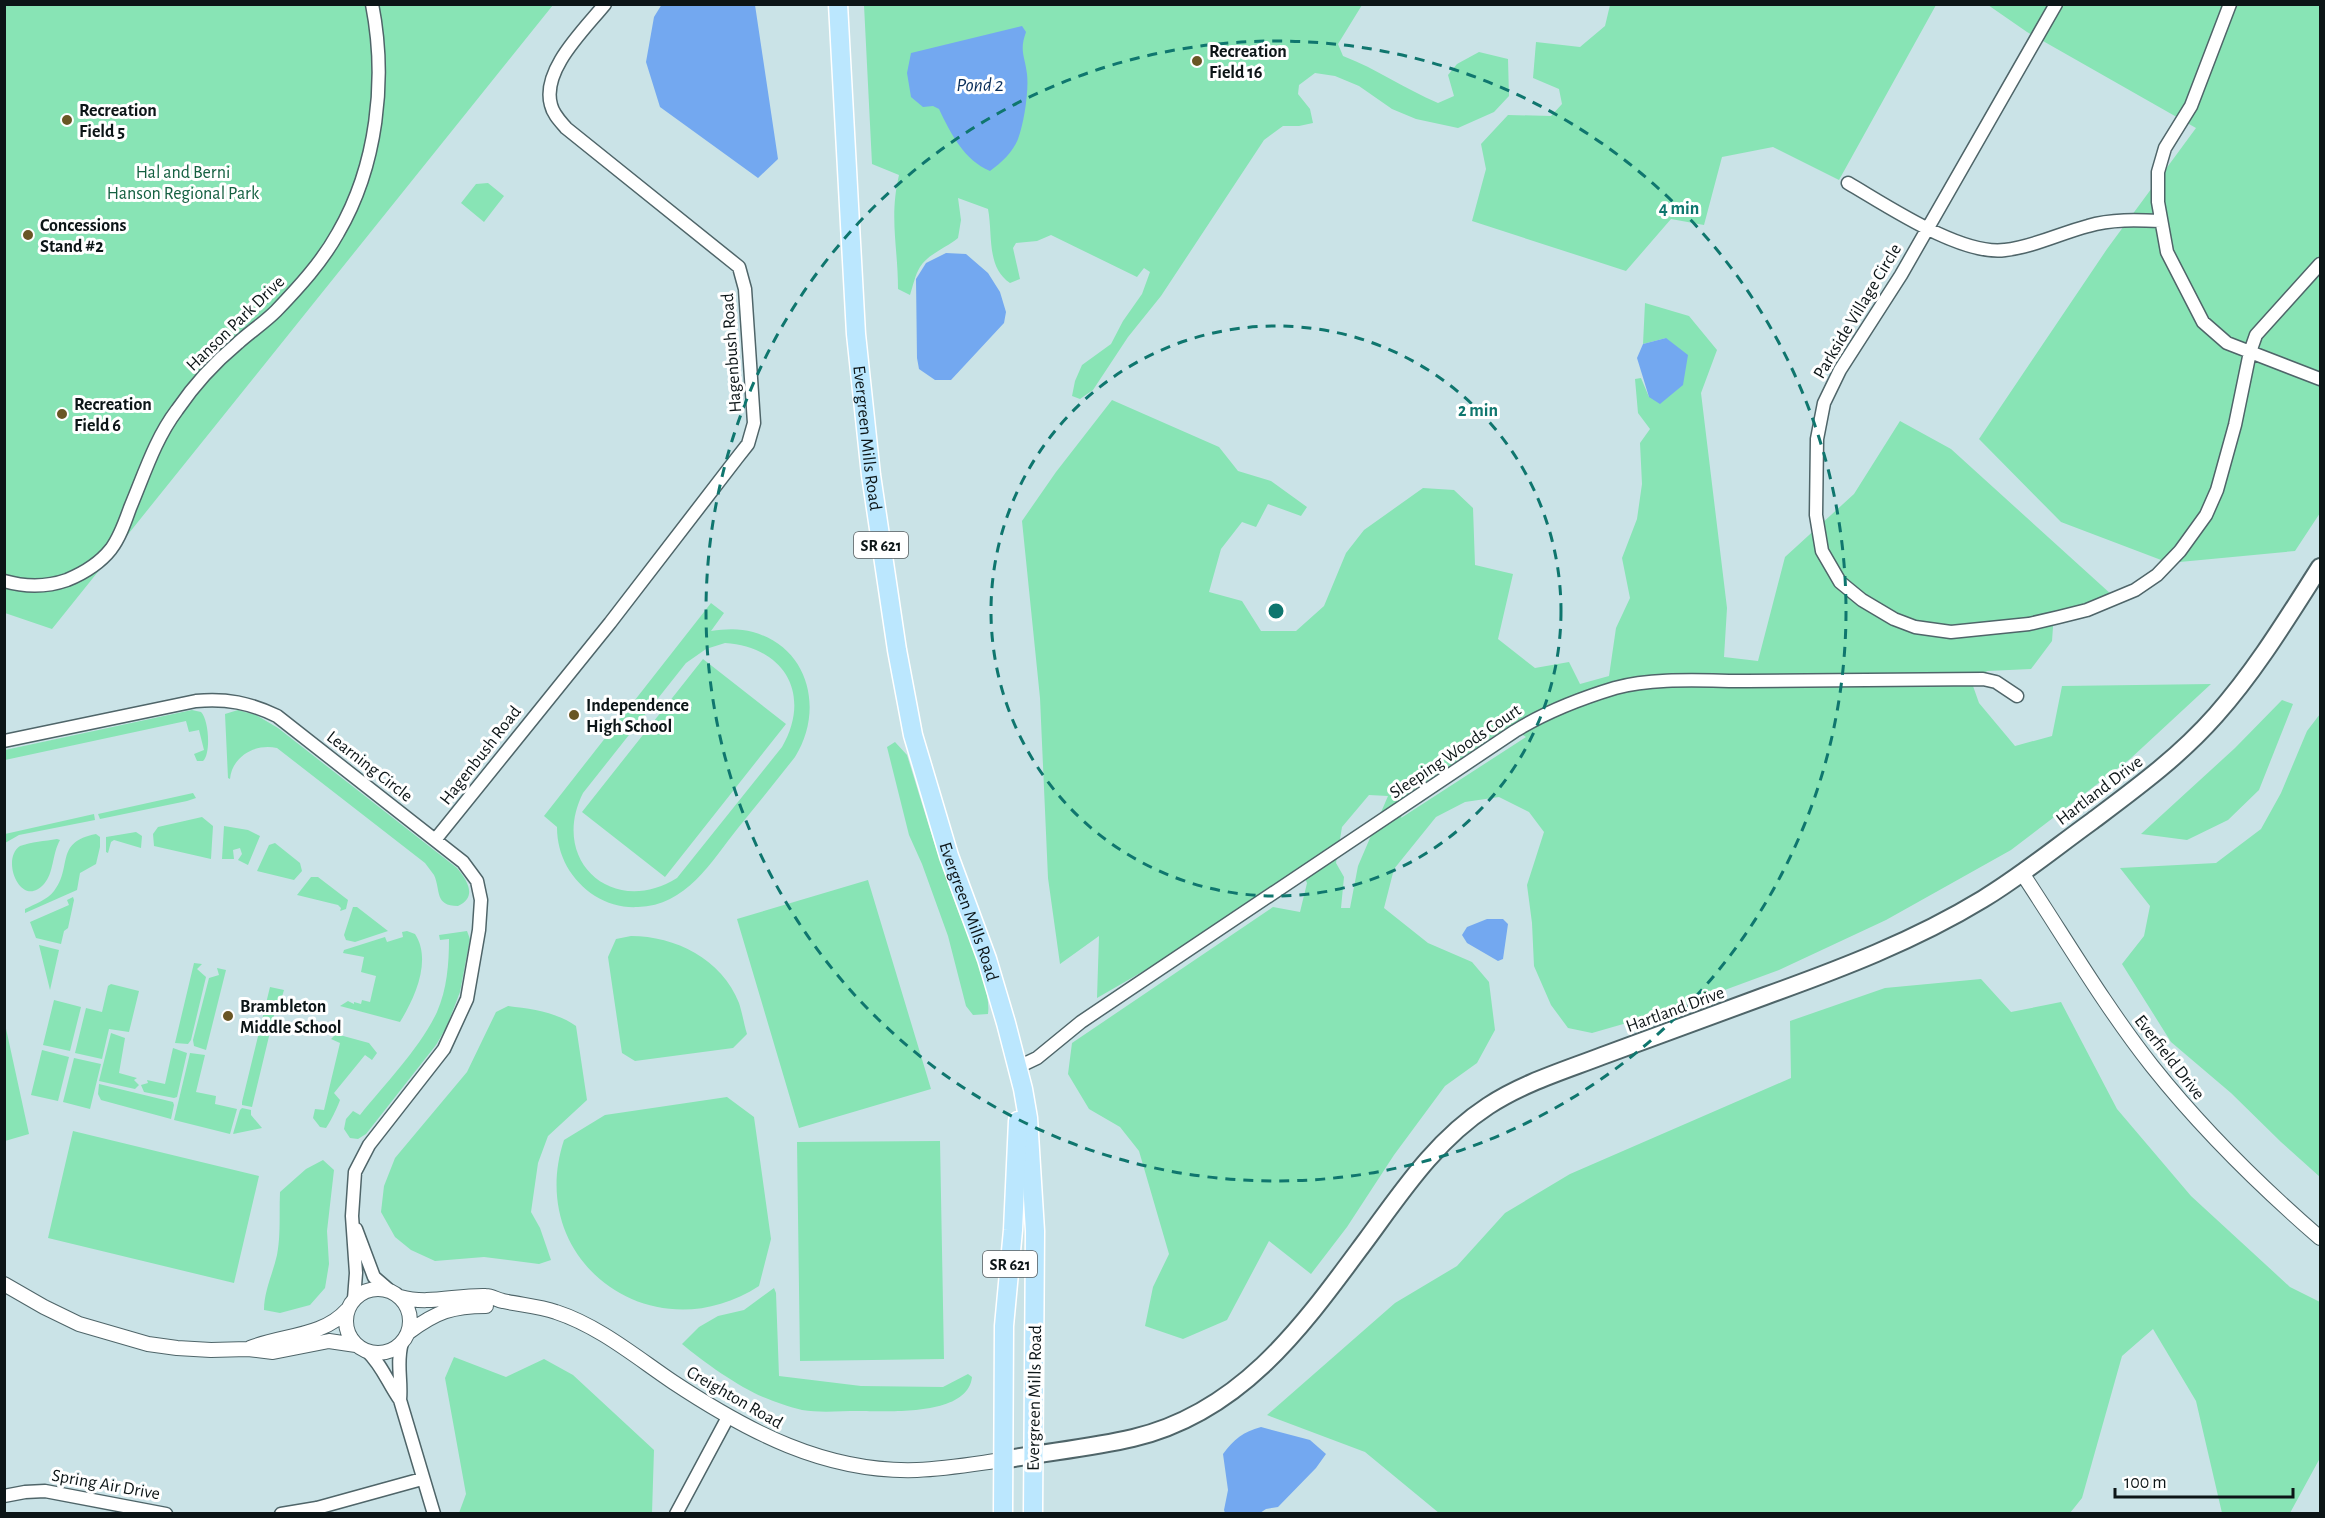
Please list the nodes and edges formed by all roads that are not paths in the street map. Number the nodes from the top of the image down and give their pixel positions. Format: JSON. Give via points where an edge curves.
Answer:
{"nodes":[{"id":1,"x":372,"y":4,"type":"edge"},
{"id":2,"x":605,"y":4,"type":"edge"},
{"id":3,"x":838,"y":4,"type":"edge"},
{"id":4,"x":2056,"y":4,"type":"edge"},
{"id":5,"x":2230,"y":4,"type":"edge"},
{"id":6,"x":1848,"y":183,"type":"dead end"},
{"id":7,"x":2161,"y":221,"type":"junction"},
{"id":8,"x":1928,"y":228,"type":"junction"},
{"id":9,"x":2320,"y":264,"type":"edge"},
{"id":10,"x":2250,"y":351,"type":"junction"},
{"id":11,"x":2320,"y":379,"type":"edge"},
{"id":12,"x":2320,"y":567,"type":"edge"},
{"id":13,"x":4,"y":581,"type":"edge"},
{"id":14,"x":2017,"y":696,"type":"dead end"},
{"id":15,"x":4,"y":741,"type":"edge"},
{"id":16,"x":435,"y":840,"type":"junction"},
{"id":17,"x":2022,"y":873,"type":"junction"},
{"id":18,"x":1016,"y":1068,"type":"junction"},
{"id":19,"x":1016,"y":1177,"type":"junction"},
{"id":20,"x":352,"y":1216,"type":"junction"},
{"id":21,"x":2320,"y":1238,"type":"edge"},
{"id":22,"x":4,"y":1284,"type":"edge"},
{"id":23,"x":395,"y":1294,"type":"junction"},
{"id":24,"x":503,"y":1301,"type":"junction"},
{"id":25,"x":351,"y":1304,"type":"junction"},
{"id":26,"x":405,"y":1337,"type":"junction"},
{"id":27,"x":361,"y":1348,"type":"junction"},
{"id":28,"x":248,"y":1349,"type":"junction"},
{"id":29,"x":400,"y":1400,"type":"junction"},
{"id":30,"x":728,"y":1417,"type":"junction"},
{"id":31,"x":1034,"y":1454,"type":"junction"},
{"id":32,"x":1003,"y":1460,"type":"junction"},
{"id":33,"x":422,"y":1479,"type":"junction"},
{"id":34,"x":4,"y":1496,"type":"edge"},
{"id":35,"x":317,"y":1511,"type":"edge"},
{"id":36,"x":166,"y":1514,"type":"edge"},
{"id":37,"x":281,"y":1514,"type":"edge"},
{"id":38,"x":434,"y":1514,"type":"edge"},
{"id":39,"x":676,"y":1514,"type":"edge"},
{"id":40,"x":1003,"y":1514,"type":"edge"},
{"id":41,"x":1033,"y":1514,"type":"edge"}],
"edges":[{"from":1,"to":13,"type":"street","name":"Hanson Park Drive","via":[[379,75],[374,129],[361,183],[339,233],[298,288],[200,379],[176,411],[156,445],[110,550],[87,571],[60,582],[32,585]]},
{"from":2,"to":16,"type":"street","name":"Hagenbush Road","via":[[559,63],[552,78],[551,105],[566,128],[739,267],[745,289],[754,423],[748,444]]},
{"from":3,"to":18,"type":"main road","name":"Evergreen Mills Road","number":"SR 621","via":[[856,334],[871,475],[897,650],[913,735],[949,856],[990,970]]},
{"from":4,"to":8,"type":"street","name":"Parkside Village Circle"},
{"from":5,"to":7,"type":"street","via":[[2191,106],[2165,148],[2158,172]]},
{"from":6,"to":8,"type":"street"},
{"from":7,"to":8,"type":"street","via":[[2097,224],[1999,251],[1951,240]]},
{"from":7,"to":10,"type":"street","via":[[2171,261],[2203,322],[2227,344]]},
{"from":8,"to":10,"type":"street","name":"Parkside Village Circle","via":[[1840,370],[1824,403],[1817,439],[1816,514],[1822,551],[1840,582],[1894,620],[1952,632],[2029,624],[2116,599],[2157,574],[2195,533],[2217,490]]},
{"from":9,"to":10,"type":"street","name":"Parkside Village Circle","via":[[2256,335]]},
{"from":10,"to":11,"type":"street"},
{"from":12,"to":17,"type":"main road","name":"Hartland Drive","via":[[2236,690],[2184,749]]},
{"from":14,"to":18,"type":"street","name":"Sleeping Woods Court","via":[[1996,682],[1983,679],[1705,680],[1616,688],[1558,709],[1515,731]]},
{"from":15,"to":16,"type":"street","name":"Learning Circle","via":[[196,701],[223,699],[248,704],[277,716]]},
{"from":16,"to":20,"type":"street","name":"Learning Circle","via":[[471,872],[481,900],[467,999],[444,1049],[363,1154],[355,1172]]},
{"from":17,"to":21,"type":"street","name":"Everfield Drive","via":[[2151,1065],[2251,1177]]},
{"from":17,"to":31,"type":"main road","name":"Hartland Drive","via":[[1948,919],[1874,956],[1550,1076],[1491,1104],[1440,1145],[1308,1319],[1272,1359],[1240,1386],[1209,1407],[1137,1437]]},
{"from":18,"to":19,"type":"main road","name":"Evergreen Mills Road","number":"SR 621"},
{"from":18,"to":31,"type":"main road","name":"Evergreen Mills Road","number":"SR 621","via":[[1028,1118],[1035,1231]]},
{"from":19,"to":31,"type":"main road","via":[[1026,1243],[1024,1435],[1026,1447]]},
{"from":19,"to":32,"type":"main road","name":"Evergreen Mills Road","number":"SR 621","via":[[1004,1326]]},
{"from":20,"to":23,"type":"street","name":"Learning Circle","via":[[374,1277]]},
{"from":20,"to":25,"type":"street","name":"Learning Circle","via":[[356,1273]]},
{"from":22,"to":28,"type":"street","name":"Creighton Road","via":[[79,1324],[114,1335],[177,1348]]},
{"from":23,"to":24,"type":"street","name":"Creighton Road","via":[[426,1302],[489,1296]]},
{"from":23,"to":25,"type":"street","name":"Creighton Road","via":[[370,1289]]},
{"from":23,"to":26,"type":"street","via":[[410,1313]]},
{"from":24,"to":26,"type":"street","name":"Creighton Road","via":[[448,1309],[430,1316]]},
{"from":24,"to":30,"type":"street","name":"Creighton Road","via":[[541,1307],[581,1322]]},
{"from":25,"to":27,"type":"street","via":[[346,1328]]},
{"from":25,"to":28,"type":"street","name":"Creighton Road","via":[[326,1327]]},
{"from":26,"to":27,"type":"street","name":"Creighton Road","via":[[386,1352]]},
{"from":26,"to":29,"type":"street","via":[[398,1360]]},
{"from":27,"to":28,"type":"street","name":"Creighton Road","via":[[329,1341],[273,1352]]},
{"from":27,"to":29,"type":"street","via":[[379,1363]]},
{"from":29,"to":33,"type":"street"},
{"from":30,"to":32,"type":"street","name":"Creighton Road","via":[[800,1451],[849,1464],[915,1470]]},
{"from":30,"to":39,"type":"street"},
{"from":31,"to":32,"type":"main road","name":"Hartland Drive"},
{"from":31,"to":41,"type":"main road","name":"Evergreen Mills Road","number":"SR 621"},
{"from":32,"to":40,"type":"main road","name":"Evergreen Mills Road","number":"SR 621"},
{"from":33,"to":35,"type":"street"},
{"from":33,"to":38,"type":"street"},
{"from":34,"to":36,"type":"street","name":"Spring Air Drive","via":[[45,1491]]},
{"from":35,"to":37,"type":"street"}]}
